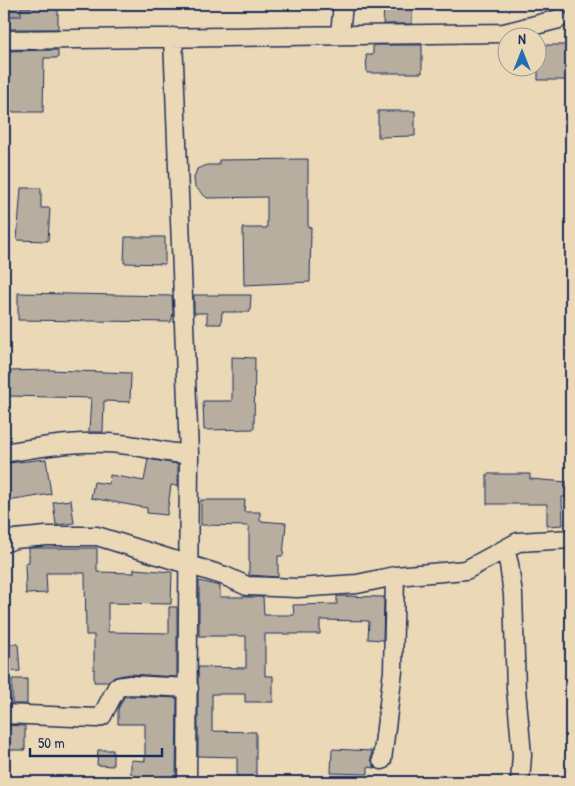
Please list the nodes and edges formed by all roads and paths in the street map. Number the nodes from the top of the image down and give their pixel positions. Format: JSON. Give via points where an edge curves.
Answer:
{"nodes":[{"id":1,"x":343,"y":4,"type":"edge"},
{"id":2,"x":563,"y":16,"type":"edge"},
{"id":3,"x":340,"y":34,"type":"junction"},
{"id":4,"x":172,"y":37,"type":"junction"},
{"id":5,"x":4,"y":40,"type":"edge"},
{"id":6,"x":4,"y":453,"type":"edge"},
{"id":7,"x":189,"y":454,"type":"junction"},
{"id":8,"x":571,"y":539,"type":"edge"},
{"id":9,"x":4,"y":543,"type":"edge"},
{"id":10,"x":505,"y":550,"type":"junction"},
{"id":11,"x":190,"y":565,"type":"junction"},
{"id":12,"x":395,"y":576,"type":"junction"},
{"id":13,"x":189,"y":688,"type":"junction"},
{"id":14,"x":4,"y":714,"type":"edge"},
{"id":15,"x":382,"y":760,"type":"dead end"},
{"id":16,"x":187,"y":782,"type":"edge"},
{"id":17,"x":520,"y":782,"type":"edge"}],
"edges":[{"from":1,"to":3,"type":"street"},
{"from":2,"to":3,"type":"street","via":[[504,33]]},
{"from":3,"to":4,"type":"street"},
{"from":4,"to":5,"type":"street"},
{"from":4,"to":7,"type":"street"},
{"from":6,"to":7,"type":"street","via":[[68,442],[129,445],[172,454]]},
{"from":7,"to":11,"type":"street"},
{"from":8,"to":10,"type":"street","via":[[518,542]]},
{"from":9,"to":11,"type":"street","via":[[46,536],[97,536]]},
{"from":10,"to":12,"type":"street","via":[[466,570]]},
{"from":10,"to":17,"type":"street","via":[[513,595],[522,755]]},
{"from":11,"to":12,"type":"street","via":[[247,586],[357,584]]},
{"from":11,"to":13,"type":"street"},
{"from":12,"to":15,"type":"street","via":[[394,671]]},
{"from":13,"to":14,"type":"street","via":[[130,684],[117,687],[98,718]]},
{"from":13,"to":16,"type":"street"}]}
